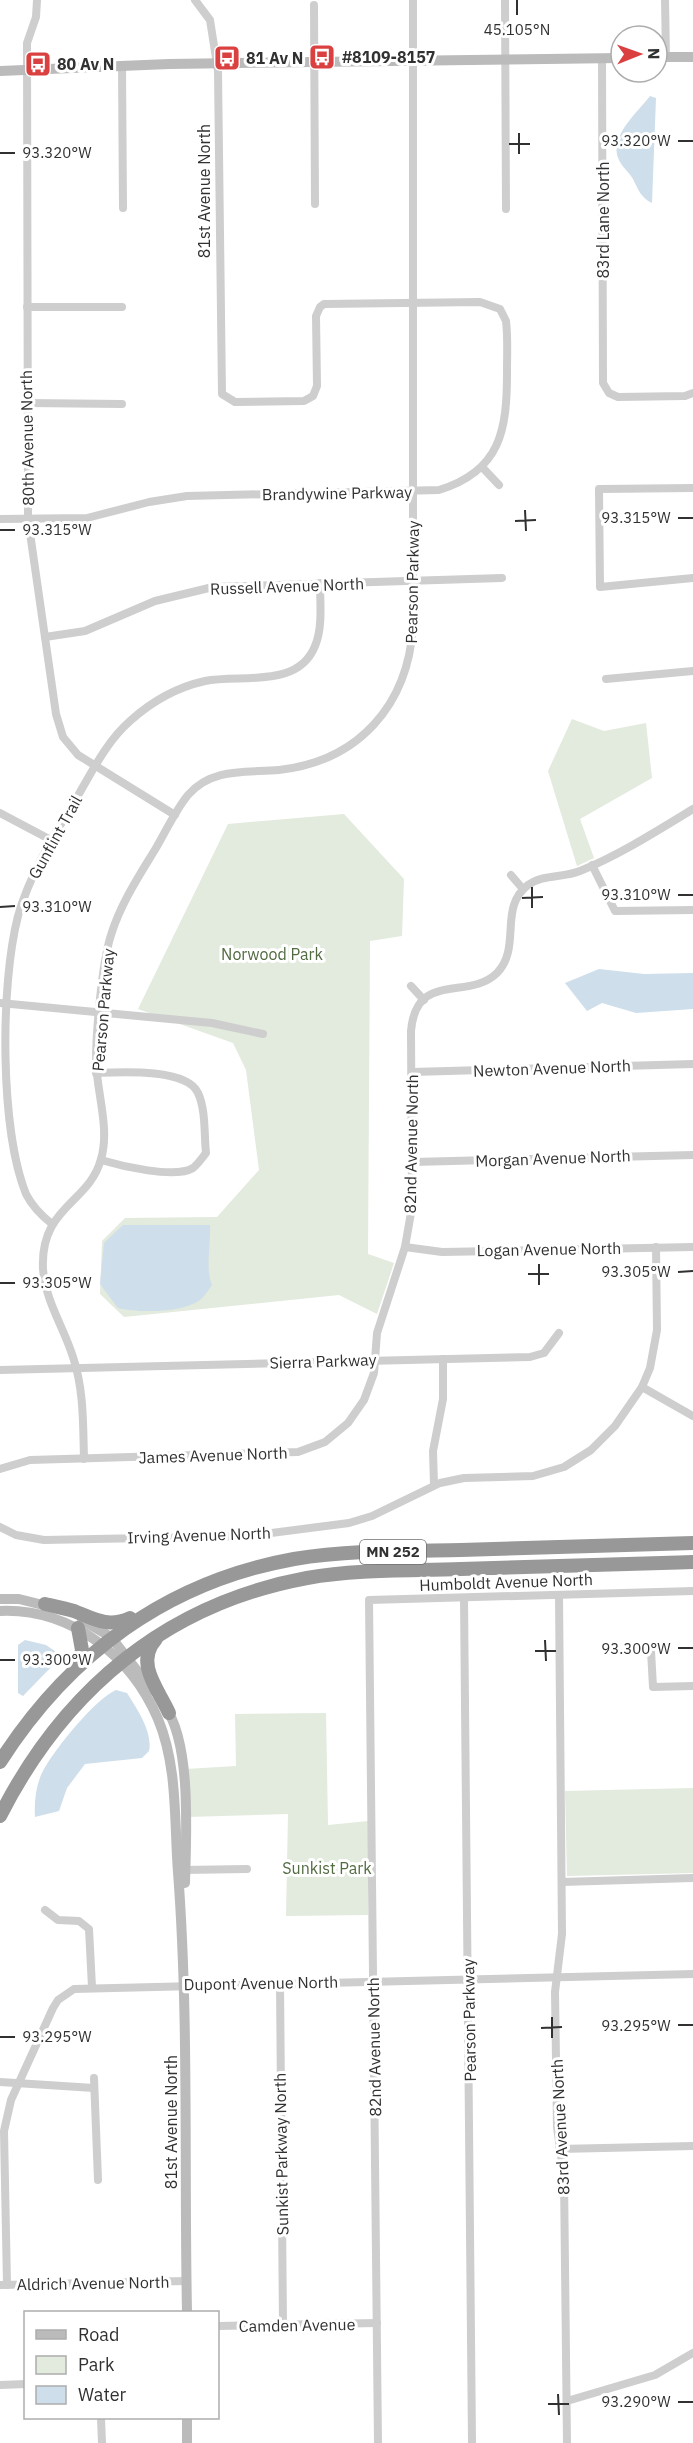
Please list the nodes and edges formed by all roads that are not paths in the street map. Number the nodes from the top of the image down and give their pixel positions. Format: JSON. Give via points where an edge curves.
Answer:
{"nodes":[{"id":1,"x":37,"y":0,"type":"edge"},
{"id":2,"x":195,"y":0,"type":"edge"},
{"id":3,"x":413,"y":0,"type":"edge"},
{"id":4,"x":505,"y":0,"type":"edge"},
{"id":5,"x":665,"y":0,"type":"edge"},
{"id":6,"x":314,"y":5,"type":"dead end"},
{"id":7,"x":664,"y":24,"type":"edge"},
{"id":8,"x":669,"y":57,"type":"edge"},
{"id":9,"x":693,"y":57,"type":"edge"},
{"id":10,"x":602,"y":58,"type":"junction"},
{"id":11,"x":609,"y":58,"type":"edge"},
{"id":12,"x":506,"y":59,"type":"junction"},
{"id":13,"x":414,"y":60,"type":"junction"},
{"id":14,"x":314,"y":62,"type":"junction"},
{"id":15,"x":218,"y":63,"type":"junction"},
{"id":16,"x":122,"y":66,"type":"junction"},
{"id":17,"x":28,"y":70,"type":"junction"},
{"id":18,"x":0,"y":71,"type":"edge"},
{"id":19,"x":315,"y":204,"type":"dead end"},
{"id":20,"x":123,"y":208,"type":"dead end"},
{"id":21,"x":506,"y":209,"type":"dead end"},
{"id":22,"x":412,"y":302,"type":"junction"},
{"id":23,"x":27,"y":307,"type":"junction"},
{"id":24,"x":122,"y":307,"type":"dead end"},
{"id":25,"x":693,"y":393,"type":"edge"},
{"id":26,"x":27,"y":403,"type":"junction"},
{"id":27,"x":122,"y":404,"type":"dead end"},
{"id":28,"x":482,"y":467,"type":"junction"},
{"id":29,"x":499,"y":485,"type":"dead end"},
{"id":30,"x":693,"y":488,"type":"edge"},
{"id":31,"x":413,"y":492,"type":"junction"},
{"id":32,"x":0,"y":519,"type":"edge"},
{"id":33,"x":28,"y":519,"type":"junction"},
{"id":34,"x":502,"y":578,"type":"dead end"},
{"id":35,"x":693,"y":578,"type":"edge"},
{"id":36,"x":413,"y":581,"type":"junction"},
{"id":37,"x":320,"y":583,"type":"junction"},
{"id":38,"x":45,"y":637,"type":"junction"},
{"id":39,"x":693,"y":671,"type":"edge"},
{"id":40,"x":606,"y":680,"type":"dead end"},
{"id":41,"x":94,"y":767,"type":"junction"},
{"id":42,"x":693,"y":809,"type":"edge"},
{"id":43,"x":0,"y":813,"type":"edge"},
{"id":44,"x":176,"y":815,"type":"junction"},
{"id":45,"x":51,"y":840,"type":"junction"},
{"id":46,"x":592,"y":866,"type":"junction"},
{"id":47,"x":511,"y":875,"type":"dead end"},
{"id":48,"x":523,"y":889,"type":"junction"},
{"id":49,"x":693,"y":910,"type":"edge"},
{"id":50,"x":411,"y":986,"type":"dead end"},
{"id":51,"x":424,"y":1000,"type":"junction"},
{"id":52,"x":3,"y":1003,"type":"edge"},
{"id":53,"x":100,"y":1013,"type":"junction"},
{"id":54,"x":263,"y":1034,"type":"dead end"},
{"id":55,"x":693,"y":1064,"type":"edge"},
{"id":56,"x":412,"y":1072,"type":"junction"},
{"id":57,"x":96,"y":1073,"type":"junction"},
{"id":58,"x":693,"y":1155,"type":"edge"},
{"id":59,"x":101,"y":1160,"type":"junction"},
{"id":60,"x":412,"y":1162,"type":"junction"},
{"id":61,"x":52,"y":1224,"type":"junction"},
{"id":62,"x":405,"y":1247,"type":"junction"},
{"id":63,"x":656,"y":1247,"type":"junction"},
{"id":64,"x":693,"y":1247,"type":"edge"},
{"id":65,"x":559,"y":1334,"type":"dead end"},
{"id":66,"x":375,"y":1359,"type":"junction"},
{"id":67,"x":443,"y":1359,"type":"junction"},
{"id":68,"x":76,"y":1369,"type":"junction"},
{"id":69,"x":0,"y":1370,"type":"edge"},
{"id":70,"x":642,"y":1387,"type":"junction"},
{"id":71,"x":693,"y":1416,"type":"edge"},
{"id":72,"x":84,"y":1458,"type":"junction"},
{"id":73,"x":0,"y":1469,"type":"edge"},
{"id":74,"x":434,"y":1485,"type":"junction"},
{"id":75,"x":0,"y":1527,"type":"edge"},
{"id":76,"x":693,"y":1543,"type":"edge"},
{"id":77,"x":693,"y":1562,"type":"edge"},
{"id":78,"x":219,"y":1580,"type":"junction"},
{"id":79,"x":693,"y":1591,"type":"edge"},
{"id":80,"x":559,"y":1595,"type":"junction"},
{"id":81,"x":464,"y":1598,"type":"junction"},
{"id":82,"x":0,"y":1599,"type":"edge"},
{"id":83,"x":45,"y":1604,"type":"junction"},
{"id":84,"x":0,"y":1611,"type":"edge"},
{"id":85,"x":78,"y":1628,"type":"junction"},
{"id":86,"x":164,"y":1632,"type":"junction"},
{"id":87,"x":107,"y":1640,"type":"junction"},
{"id":88,"x":370,"y":1650,"type":"joint"},
{"id":89,"x":651,"y":1651,"type":"dead end"},
{"id":90,"x":123,"y":1659,"type":"junction"},
{"id":91,"x":78,"y":1666,"type":"junction"},
{"id":92,"x":693,"y":1686,"type":"edge"},
{"id":93,"x":170,"y":1713,"type":"junction"},
{"id":94,"x":0,"y":1761,"type":"edge"},
{"id":95,"x":0,"y":1816,"type":"edge"},
{"id":96,"x":247,"y":1869,"type":"dead end"},
{"id":97,"x":182,"y":1870,"type":"junction"},
{"id":98,"x":693,"y":1878,"type":"edge"},
{"id":99,"x":562,"y":1882,"type":"junction"},
{"id":100,"x":45,"y":1910,"type":"dead end"},
{"id":101,"x":693,"y":1974,"type":"edge"},
{"id":102,"x":557,"y":1977,"type":"junction"},
{"id":103,"x":468,"y":1978,"type":"junction"},
{"id":104,"x":373,"y":1981,"type":"junction"},
{"id":105,"x":280,"y":1983,"type":"junction"},
{"id":106,"x":185,"y":1985,"type":"junction"},
{"id":107,"x":92,"y":1987,"type":"junction"},
{"id":108,"x":94,"y":2078,"type":"dead end"},
{"id":109,"x":0,"y":2082,"type":"edge"},
{"id":110,"x":19,"y":2082,"type":"junction"},
{"id":111,"x":94,"y":2088,"type":"junction"},
{"id":112,"x":693,"y":2146,"type":"edge"},
{"id":113,"x":559,"y":2149,"type":"junction"},
{"id":114,"x":98,"y":2180,"type":"dead end"},
{"id":115,"x":3,"y":2183,"type":"edge"},
{"id":116,"x":186,"y":2281,"type":"junction"},
{"id":117,"x":3,"y":2285,"type":"edge"},
{"id":118,"x":187,"y":2311,"type":"edge"},
{"id":119,"x":377,"y":2323,"type":"junction"},
{"id":120,"x":219,"y":2326,"type":"edge"},
{"id":121,"x":283,"y":2326,"type":"junction"},
{"id":122,"x":693,"y":2353,"type":"edge"},
{"id":123,"x":24,"y":2384,"type":"edge"},
{"id":124,"x":0,"y":2385,"type":"edge"},
{"id":125,"x":567,"y":2401,"type":"junction"},
{"id":126,"x":101,"y":2419,"type":"edge"},
{"id":127,"x":187,"y":2419,"type":"edge"},
{"id":128,"x":102,"y":2443,"type":"edge"},
{"id":129,"x":187,"y":2443,"type":"edge"},
{"id":130,"x":378,"y":2443,"type":"edge"},
{"id":131,"x":472,"y":2443,"type":"edge"},
{"id":132,"x":567,"y":2443,"type":"edge"}],
"edges":[{"from":1,"to":17,"type":"street","name":"80th Avenue North","via":[[27,43]]},
{"from":2,"to":15,"type":"street","name":"81st Avenue North","via":[[210,21]]},
{"from":3,"to":13,"type":"street","name":"Pearson Parkway"},
{"from":4,"to":12,"type":"street"},
{"from":5,"to":7,"type":"street"},
{"from":6,"to":14,"type":"street"},
{"from":8,"to":9,"type":"street"},
{"from":10,"to":11,"type":"street"},
{"from":10,"to":12,"type":"street"},
{"from":10,"to":25,"type":"street","name":"83rd Lane North","via":[[603,383],[609,393],[618,397]]},
{"from":12,"to":13,"type":"street"},
{"from":12,"to":21,"type":"street"},
{"from":13,"to":14,"type":"street"},
{"from":13,"to":22,"type":"street","name":"Pearson Parkway"},
{"from":14,"to":15,"type":"street"},
{"from":14,"to":19,"type":"street"},
{"from":15,"to":16,"type":"street"},
{"from":15,"to":22,"type":"street","name":"81st Avenue North","via":[[220,388],[227,399],[235,402],[314,396],[316,316],[320,307],[329,303]]},
{"from":16,"to":17,"type":"street"},
{"from":16,"to":20,"type":"street"},
{"from":17,"to":18,"type":"street"},
{"from":17,"to":23,"type":"street","name":"80th Avenue North"},
{"from":22,"to":28,"type":"street","name":"Brandywine Parkway","via":[[480,302],[500,309],[507,328],[506,420],[496,447]]},
{"from":22,"to":31,"type":"street","name":"Pearson Parkway"},
{"from":23,"to":24,"type":"street"},
{"from":23,"to":26,"type":"street","name":"80th Avenue North"},
{"from":26,"to":27,"type":"street"},
{"from":26,"to":33,"type":"street","name":"80th Avenue North"},
{"from":28,"to":29,"type":"street"},
{"from":28,"to":31,"type":"street","name":"Brandywine Parkway","via":[[453,486]]},
{"from":30,"to":35,"type":"street","via":[[599,489],[600,587]]},
{"from":31,"to":33,"type":"street","name":"Brandywine Parkway","via":[[187,496],[87,518]]},
{"from":31,"to":36,"type":"street","name":"Pearson Parkway"},
{"from":32,"to":33,"type":"street","name":"Brandywine Parkway"},
{"from":33,"to":38,"type":"street","name":"80th Avenue North"},
{"from":34,"to":36,"type":"street","name":"Russell Avenue North"},
{"from":36,"to":37,"type":"street","name":"Russell Avenue North"},
{"from":36,"to":44,"type":"street","name":"Pearson Parkway","via":[[408,666],[392,702],[367,733],[316,763],[231,772],[211,778],[189,795]]},
{"from":37,"to":38,"type":"street","name":"Russell Avenue North","via":[[193,591],[155,601],[102,626]]},
{"from":37,"to":41,"type":"street","name":"Gunflint Trail","via":[[318,638],[302,665],[273,676],[204,681],[162,698],[122,728]]},
{"from":38,"to":41,"type":"street","name":"80th Avenue North","via":[[58,726],[69,747]]},
{"from":39,"to":40,"type":"street"},
{"from":41,"to":44,"type":"street","name":"80th Avenue North"},
{"from":41,"to":45,"type":"street","name":"Gunflint Trail"},
{"from":42,"to":46,"type":"street"},
{"from":43,"to":45,"type":"street"},
{"from":44,"to":53,"type":"street","name":"Pearson Parkway","via":[[127,897],[111,936]]},
{"from":45,"to":52,"type":"street","name":"Gunflint Trail","via":[[18,916]]},
{"from":46,"to":48,"type":"street","via":[[577,873],[537,880]]},
{"from":46,"to":49,"type":"street","via":[[615,911]]},
{"from":47,"to":48,"type":"street"},
{"from":48,"to":51,"type":"street","via":[[511,909],[509,952],[497,972],[478,985],[444,988]]},
{"from":50,"to":51,"type":"street"},
{"from":51,"to":56,"type":"street","name":"82nd Avenue North","via":[[411,1031]]},
{"from":52,"to":53,"type":"street"},
{"from":52,"to":61,"type":"street","name":"Gunflint Trail","via":[[3,1096],[13,1153],[26,1194]]},
{"from":53,"to":54,"type":"street","via":[[212,1023]]},
{"from":53,"to":57,"type":"street","name":"Pearson Parkway"},
{"from":55,"to":56,"type":"street","name":"Newton Avenue North"},
{"from":56,"to":60,"type":"street","name":"82nd Avenue North"},
{"from":57,"to":59,"type":"street","name":"Pearson Parkway","via":[[104,1139]]},
{"from":57,"to":59,"type":"street","via":[[172,1076],[192,1084],[200,1100],[206,1154],[194,1167],[177,1172]]},
{"from":58,"to":60,"type":"street","name":"Morgan Avenue North"},
{"from":59,"to":61,"type":"street","name":"Pearson Parkway","via":[[94,1176]]},
{"from":60,"to":62,"type":"street","name":"82nd Avenue North","via":[[412,1207]]},
{"from":61,"to":68,"type":"street","name":"Pearson Parkway","via":[[43,1256],[44,1278]]},
{"from":62,"to":63,"type":"street","name":"Logan Avenue North","via":[[442,1252]]},
{"from":62,"to":66,"type":"street","name":"82nd Avenue North","via":[[377,1333]]},
{"from":63,"to":64,"type":"street","name":"Logan Avenue North"},
{"from":63,"to":70,"type":"street","via":[[657,1330]]},
{"from":65,"to":67,"type":"street","name":"Sierra Parkway","via":[[537,1356]]},
{"from":66,"to":67,"type":"street","name":"Sierra Parkway"},
{"from":66,"to":68,"type":"street","name":"Sierra Parkway"},
{"from":66,"to":72,"type":"street","name":"James Avenue North","via":[[370,1388],[356,1412],[337,1433],[312,1448],[283,1453]]},
{"from":67,"to":74,"type":"street","via":[[442,1414],[433,1451]]},
{"from":68,"to":69,"type":"street","name":"Sierra Parkway"},
{"from":68,"to":72,"type":"street","via":[[82,1395]]},
{"from":70,"to":71,"type":"street"},
{"from":70,"to":74,"type":"street","name":"Irving Avenue North","via":[[604,1438],[564,1467],[533,1476],[464,1478]]},
{"from":72,"to":73,"type":"street","name":"James Avenue North","via":[[30,1460]]},
{"from":74,"to":75,"type":"street","name":"Irving Avenue North","via":[[361,1520],[262,1535],[44,1540],[16,1535]]},
{"from":76,"to":78,"type":"highway","number":"MN 252","via":[[357,1553],[277,1562]]},
{"from":77,"to":86,"type":"highway","number":"MN 252","via":[[314,1577],[246,1594]]},
{"from":78,"to":83,"type":"highway","via":[[191,1585],[116,1623],[102,1623]]},
{"from":78,"to":87,"type":"highway","number":"MN 252","via":[[146,1614]]},
{"from":79,"to":80,"type":"street","name":"Humboldt Avenue North"},
{"from":80,"to":81,"type":"street","name":"Humboldt Avenue North"},
{"from":80,"to":99,"type":"street","name":"83rd Avenue North"},
{"from":81,"to":88,"type":"street","name":"Humboldt Avenue North","via":[[369,1600]]},
{"from":81,"to":103,"type":"street","name":"Pearson Parkway"},
{"from":82,"to":83,"type":"street"},
{"from":83,"to":87,"type":"street","via":[[85,1621]]},
{"from":84,"to":85,"type":"street","via":[[43,1615]]},
{"from":85,"to":87,"type":"street"},
{"from":85,"to":91,"type":"highway","via":[[82,1650]]},
{"from":86,"to":90,"type":"highway","number":"MN 252"},
{"from":86,"to":93,"type":"highway","via":[[150,1647],[146,1662]]},
{"from":87,"to":90,"type":"street","name":"81st Avenue North"},
{"from":87,"to":91,"type":"highway","number":"MN 252"},
{"from":88,"to":104,"type":"street","name":"82nd Avenue North"},
{"from":89,"to":92,"type":"street","via":[[653,1687]]},
{"from":90,"to":93,"type":"street","name":"81st Avenue North"},
{"from":90,"to":95,"type":"highway","number":"MN 252","via":[[51,1733],[21,1776]]},
{"from":90,"to":97,"type":"street","name":"81st Avenue North","via":[[148,1700],[167,1744]]},
{"from":91,"to":94,"type":"highway","number":"MN 252","via":[[32,1716]]},
{"from":93,"to":97,"type":"street","name":"81st Avenue North","via":[[183,1766]]},
{"from":96,"to":97,"type":"street"},
{"from":97,"to":106,"type":"street","name":"81st Avenue North"},
{"from":98,"to":99,"type":"street"},
{"from":99,"to":102,"type":"street","name":"83rd Avenue North"},
{"from":100,"to":107,"type":"street","via":[[58,1920],[80,1921],[89,1929]]},
{"from":101,"to":102,"type":"street","name":"Dupont Avenue North"},
{"from":102,"to":103,"type":"street","name":"Dupont Avenue North"},
{"from":102,"to":113,"type":"street","name":"83rd Avenue North"},
{"from":103,"to":104,"type":"street","name":"Dupont Avenue North"},
{"from":103,"to":131,"type":"street","name":"Pearson Parkway"},
{"from":104,"to":105,"type":"street","name":"Dupont Avenue North"},
{"from":104,"to":119,"type":"street","name":"82nd Avenue North"},
{"from":105,"to":106,"type":"street","name":"Dupont Avenue North"},
{"from":105,"to":121,"type":"street","name":"Sunkist Parkway North"},
{"from":106,"to":107,"type":"street","name":"Dupont Avenue North"},
{"from":106,"to":116,"type":"street","name":"81st Avenue North"},
{"from":107,"to":110,"type":"street","name":"Dupont Avenue North","via":[[65,1994],[52,2008]]},
{"from":108,"to":111,"type":"street"},
{"from":109,"to":110,"type":"street"},
{"from":110,"to":111,"type":"street"},
{"from":110,"to":115,"type":"street","via":[[5,2121]]},
{"from":111,"to":114,"type":"street"},
{"from":112,"to":113,"type":"street"},
{"from":113,"to":125,"type":"street","name":"83rd Avenue North","via":[[564,2177]]},
{"from":115,"to":117,"type":"street"},
{"from":116,"to":117,"type":"street","name":"Aldrich Avenue North"},
{"from":116,"to":118,"type":"street","name":"81st Avenue North"},
{"from":119,"to":121,"type":"street","name":"Camden Avenue"},
{"from":119,"to":130,"type":"street","name":"82nd Avenue North"},
{"from":120,"to":121,"type":"street","name":"Camden Avenue"},
{"from":122,"to":125,"type":"street","via":[[655,2375]]},
{"from":123,"to":124,"type":"street"},
{"from":125,"to":132,"type":"street","name":"83rd Avenue North"},
{"from":126,"to":128,"type":"street"},
{"from":127,"to":129,"type":"street"}]}
